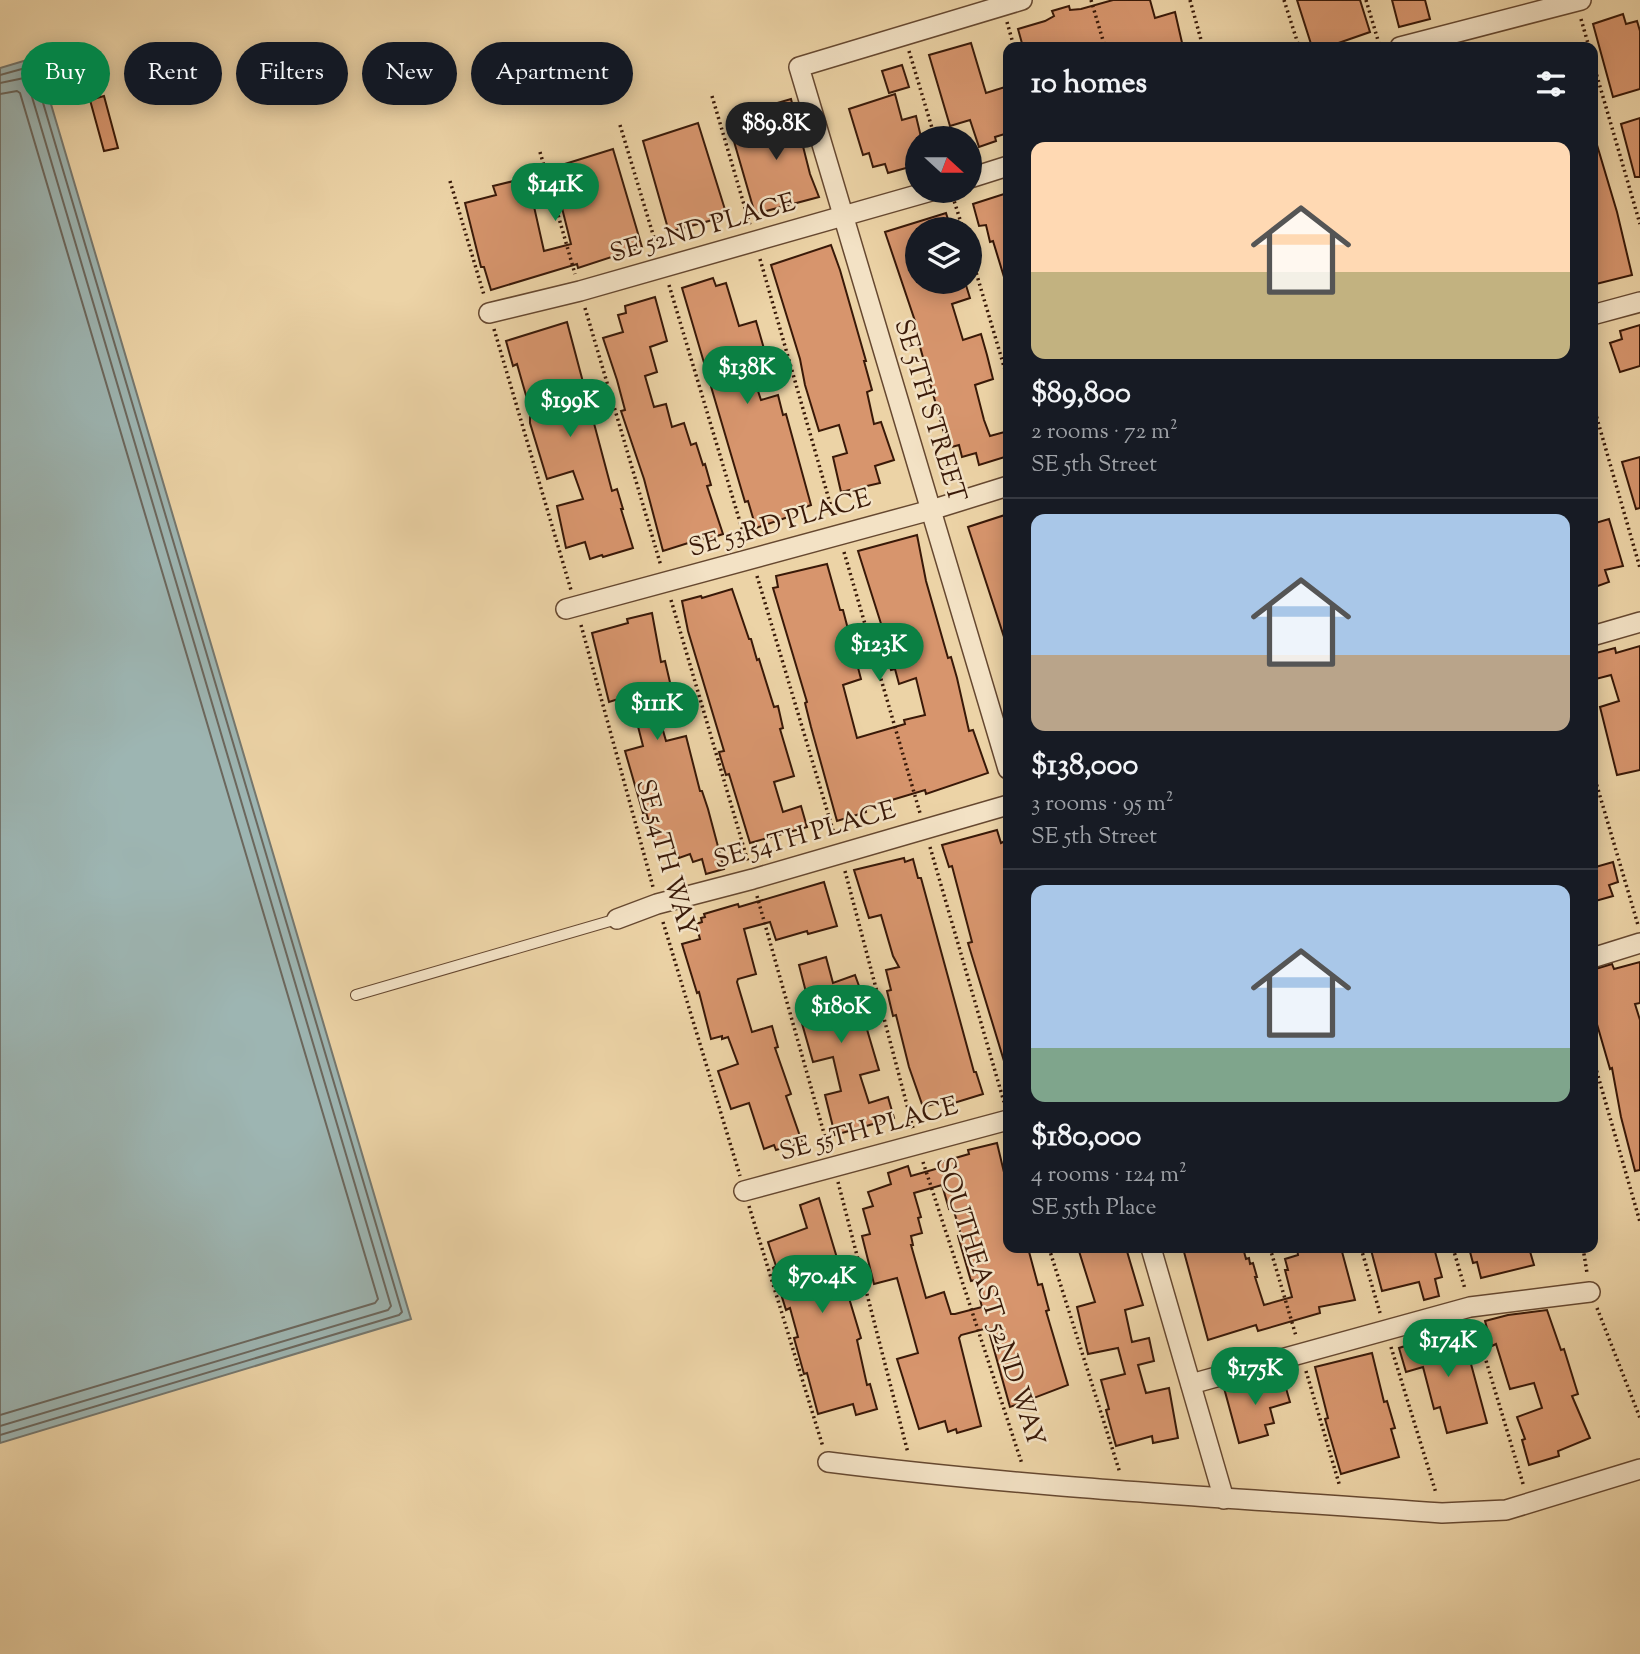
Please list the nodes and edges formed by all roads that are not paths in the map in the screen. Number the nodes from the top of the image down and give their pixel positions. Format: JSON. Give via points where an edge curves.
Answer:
{"nodes":[{"id":1,"x":1022,"y":0,"type":"edge"},
{"id":2,"x":1579,"y":1,"type":"edge"},
{"id":3,"x":1419,"y":42,"type":"edge"},
{"id":4,"x":1003,"y":168,"type":"edge"},
{"id":5,"x":982,"y":174,"type":"edge"},
{"id":6,"x":905,"y":199,"type":"edge"},
{"id":7,"x":843,"y":215,"type":"junction"},
{"id":8,"x":1640,"y":302,"type":"edge"},
{"id":9,"x":489,"y":313,"type":"road end"},
{"id":10,"x":1598,"y":313,"type":"edge"},
{"id":11,"x":1003,"y":488,"type":"edge"},
{"id":12,"x":931,"y":510,"type":"junction"},
{"id":13,"x":571,"y":607,"type":"road end"},
{"id":14,"x":1640,"y":622,"type":"edge"},
{"id":15,"x":1598,"y":634,"type":"edge"},
{"id":16,"x":1003,"y":752,"type":"edge"},
{"id":17,"x":1003,"y":806,"type":"edge"},
{"id":18,"x":617,"y":919,"type":"joint"},
{"id":19,"x":1640,"y":943,"type":"edge"},
{"id":20,"x":1598,"y":956,"type":"edge"},
{"id":21,"x":356,"y":995,"type":"dead end"},
{"id":22,"x":1003,"y":1113,"type":"edge"},
{"id":23,"x":744,"y":1191,"type":"road end"},
{"id":24,"x":1152,"y":1253,"type":"edge"},
{"id":25,"x":1591,"y":1292,"type":"road end"},
{"id":26,"x":1191,"y":1384,"type":"junction"},
{"id":27,"x":828,"y":1462,"type":"road end"},
{"id":28,"x":1640,"y":1469,"type":"edge"},
{"id":29,"x":1224,"y":1499,"type":"junction"}],
"edges":[{"from":1,"to":7,"type":"street","name":"SE 5TH STREET","via":[[799,68]]},
{"from":2,"to":3,"type":"street"},
{"from":4,"to":5,"type":"street"},
{"from":6,"to":7,"type":"street","name":"SE 52ND PLACE"},
{"from":7,"to":9,"type":"street","name":"SE 52ND PLACE","via":[[580,292]]},
{"from":7,"to":12,"type":"street","name":"SE 5TH STREET"},
{"from":8,"to":10,"type":"street"},
{"from":11,"to":12,"type":"street","name":"SE 53RD PLACE"},
{"from":12,"to":13,"type":"street","name":"SE 53RD PLACE"},
{"from":12,"to":16,"type":"street","name":"SE 5TH STREET"},
{"from":14,"to":15,"type":"street"},
{"from":17,"to":18,"type":"street","name":"SE 54TH PLACE"},
{"from":18,"to":21,"type":"lane"},
{"from":19,"to":20,"type":"street"},
{"from":22,"to":23,"type":"street","name":"SE 55TH PLACE","via":[[918,1145]]},
{"from":24,"to":26,"type":"street"},
{"from":25,"to":26,"type":"street","via":[[1470,1307]]},
{"from":26,"to":29,"type":"street"},
{"from":27,"to":29,"type":"street"},
{"from":28,"to":29,"type":"street","via":[[1506,1510],[1442,1513]]}]}
